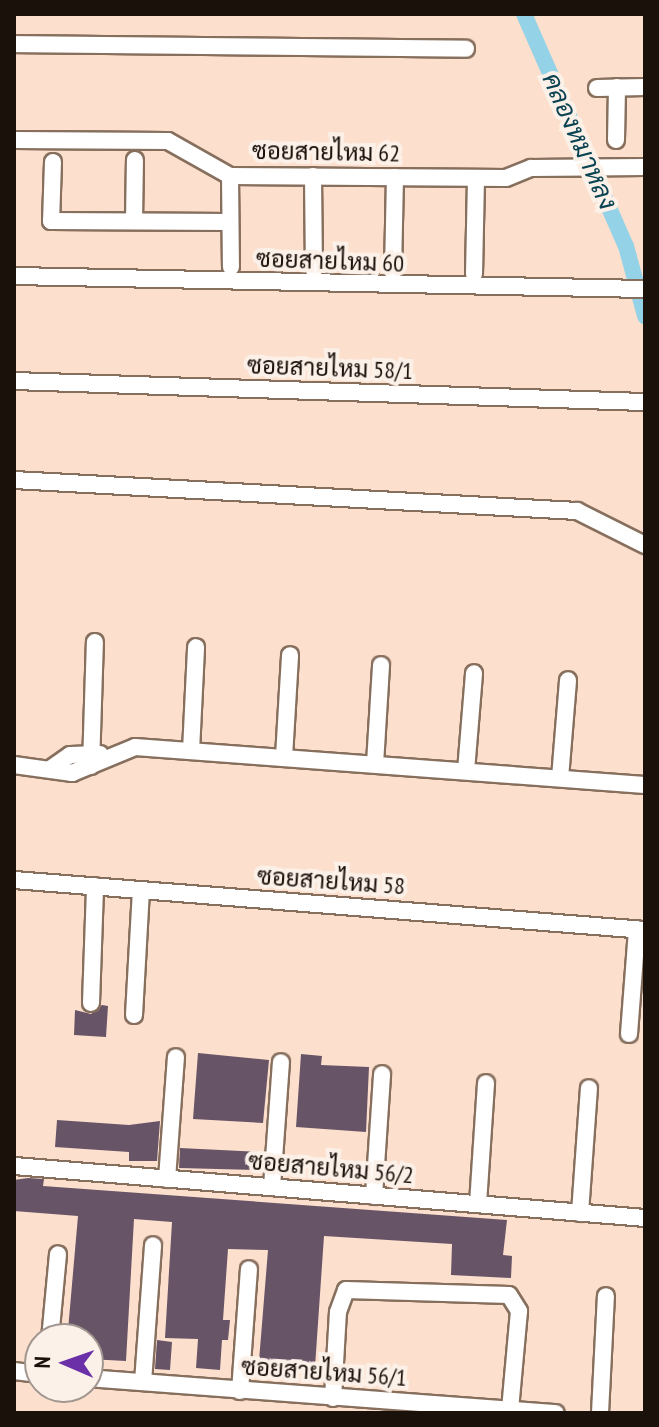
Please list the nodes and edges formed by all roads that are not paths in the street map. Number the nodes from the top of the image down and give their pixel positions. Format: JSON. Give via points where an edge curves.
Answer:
{"nodes":[{"id":1,"x":14,"y":44,"type":"edge"},
{"id":2,"x":466,"y":49,"type":"dead end"},
{"id":3,"x":617,"y":87,"type":"junction"},
{"id":4,"x":645,"y":87,"type":"edge"},
{"id":5,"x":597,"y":88,"type":"dead end"},
{"id":6,"x":14,"y":140,"type":"edge"},
{"id":7,"x":616,"y":140,"type":"dead end"},
{"id":8,"x":135,"y":160,"type":"dead end"},
{"id":9,"x":53,"y":162,"type":"dead end"},
{"id":10,"x":643,"y":167,"type":"edge"},
{"id":11,"x":230,"y":176,"type":"junction"},
{"id":12,"x":313,"y":176,"type":"junction"},
{"id":13,"x":395,"y":177,"type":"junction"},
{"id":14,"x":476,"y":178,"type":"junction"},
{"id":15,"x":134,"y":221,"type":"junction"},
{"id":16,"x":230,"y":222,"type":"junction"},
{"id":17,"x":231,"y":267,"type":"dead end"},
{"id":18,"x":314,"y":270,"type":"dead end"},
{"id":19,"x":393,"y":272,"type":"dead end"},
{"id":20,"x":474,"y":274,"type":"dead end"},
{"id":21,"x":14,"y":276,"type":"edge"},
{"id":22,"x":645,"y":289,"type":"edge"},
{"id":23,"x":14,"y":381,"type":"edge"},
{"id":24,"x":644,"y":402,"type":"edge"},
{"id":25,"x":14,"y":480,"type":"edge"},
{"id":26,"x":645,"y":545,"type":"edge"},
{"id":27,"x":95,"y":642,"type":"dead end"},
{"id":28,"x":196,"y":647,"type":"dead end"},
{"id":29,"x":290,"y":655,"type":"dead end"},
{"id":30,"x":381,"y":665,"type":"dead end"},
{"id":31,"x":474,"y":673,"type":"dead end"},
{"id":32,"x":568,"y":680,"type":"dead end"},
{"id":33,"x":191,"y":751,"type":"junction"},
{"id":34,"x":284,"y":757,"type":"junction"},
{"id":35,"x":95,"y":758,"type":"junction"},
{"id":36,"x":375,"y":764,"type":"junction"},
{"id":37,"x":14,"y":765,"type":"edge"},
{"id":38,"x":466,"y":771,"type":"junction"},
{"id":39,"x":560,"y":778,"type":"junction"},
{"id":40,"x":645,"y":785,"type":"edge"},
{"id":41,"x":14,"y":880,"type":"edge"},
{"id":42,"x":95,"y":886,"type":"junction"},
{"id":43,"x":141,"y":890,"type":"junction"},
{"id":44,"x":641,"y":929,"type":"edge"},
{"id":45,"x":91,"y":1003,"type":"dead end"},
{"id":46,"x":134,"y":1015,"type":"dead end"},
{"id":47,"x":629,"y":1034,"type":"dead end"},
{"id":48,"x":176,"y":1057,"type":"dead end"},
{"id":49,"x":281,"y":1062,"type":"dead end"},
{"id":50,"x":382,"y":1074,"type":"dead end"},
{"id":51,"x":486,"y":1083,"type":"dead end"},
{"id":52,"x":589,"y":1088,"type":"dead end"},
{"id":53,"x":14,"y":1166,"type":"edge"},
{"id":54,"x":167,"y":1179,"type":"junction"},
{"id":55,"x":272,"y":1187,"type":"junction"},
{"id":56,"x":374,"y":1196,"type":"junction"},
{"id":57,"x":478,"y":1204,"type":"junction"},
{"id":58,"x":580,"y":1213,"type":"junction"},
{"id":59,"x":645,"y":1218,"type":"edge"},
{"id":60,"x":153,"y":1245,"type":"dead end"},
{"id":61,"x":58,"y":1254,"type":"dead end"},
{"id":62,"x":249,"y":1269,"type":"dead end"},
{"id":63,"x":606,"y":1296,"type":"dead end"},
{"id":64,"x":52,"y":1323,"type":"edge"},
{"id":65,"x":104,"y":1379,"type":"edge"},
{"id":66,"x":143,"y":1382,"type":"junction"},
{"id":67,"x":240,"y":1391,"type":"junction"},
{"id":68,"x":333,"y":1398,"type":"junction"},
{"id":69,"x":510,"y":1409,"type":"junction"},
{"id":70,"x":556,"y":1413,"type":"edge"},
{"id":71,"x":600,"y":1413,"type":"edge"}],
"edges":[{"from":1,"to":2,"type":"street"},
{"from":3,"to":4,"type":"street"},
{"from":3,"to":5,"type":"street"},
{"from":3,"to":7,"type":"street"},
{"from":6,"to":11,"type":"street","name":"ซอยสายไหม 62","via":[[168,141]]},
{"from":8,"to":15,"type":"street"},
{"from":9,"to":15,"type":"street","via":[[51,221]]},
{"from":10,"to":14,"type":"street","name":"ซอยสายไหม 62","via":[[531,168],[506,178]]},
{"from":11,"to":12,"type":"street","name":"ซอยสายไหม 62"},
{"from":11,"to":16,"type":"street"},
{"from":12,"to":13,"type":"street","name":"ซอยสายไหม 62"},
{"from":12,"to":18,"type":"street"},
{"from":13,"to":14,"type":"street","name":"ซอยสายไหม 62"},
{"from":13,"to":19,"type":"street"},
{"from":14,"to":20,"type":"street"},
{"from":15,"to":16,"type":"street"},
{"from":16,"to":17,"type":"street"},
{"from":21,"to":22,"type":"street","name":"ซอยสายไหม 60"},
{"from":23,"to":24,"type":"street","name":"ซอยสายไหม 58/1"},
{"from":25,"to":26,"type":"street","via":[[577,511]]},
{"from":27,"to":35,"type":"street"},
{"from":28,"to":33,"type":"street"},
{"from":29,"to":34,"type":"street"},
{"from":30,"to":36,"type":"street"},
{"from":31,"to":38,"type":"street"},
{"from":32,"to":39,"type":"street"},
{"from":33,"to":34,"type":"street"},
{"from":33,"to":35,"type":"street","via":[[128,747]]},
{"from":34,"to":36,"type":"street"},
{"from":35,"to":37,"type":"street","via":[[72,773]]},
{"from":36,"to":38,"type":"street"},
{"from":38,"to":39,"type":"street"},
{"from":39,"to":40,"type":"street"},
{"from":41,"to":42,"type":"street","name":"ซอยสายไหม 58"},
{"from":42,"to":43,"type":"street","name":"ซอยสายไหม 58"},
{"from":42,"to":45,"type":"street"},
{"from":43,"to":44,"type":"street","name":"ซอยสายไหม 58"},
{"from":43,"to":46,"type":"street"},
{"from":44,"to":47,"type":"street"},
{"from":48,"to":54,"type":"street"},
{"from":49,"to":55,"type":"street"},
{"from":50,"to":56,"type":"street"},
{"from":51,"to":57,"type":"street"},
{"from":52,"to":58,"type":"street"},
{"from":53,"to":54,"type":"street","name":"ซอยสายไหม 56/2"},
{"from":54,"to":55,"type":"street","name":"ซอยสายไหม 56/2"},
{"from":55,"to":56,"type":"street","name":"ซอยสายไหม 56/2"},
{"from":56,"to":57,"type":"street","name":"ซอยสายไหม 56/2"},
{"from":57,"to":58,"type":"street","name":"ซอยสายไหม 56/2"},
{"from":58,"to":59,"type":"street","name":"ซอยสายไหม 56/2"},
{"from":60,"to":66,"type":"street"},
{"from":61,"to":64,"type":"street"},
{"from":62,"to":67,"type":"street"},
{"from":63,"to":71,"type":"street"},
{"from":65,"to":66,"type":"street","name":"ซอยสายไหม 56/1"},
{"from":66,"to":67,"type":"street","name":"ซอยสายไหม 56/1"},
{"from":67,"to":68,"type":"street","name":"ซอยสายไหม 56/1"},
{"from":68,"to":69,"type":"street","name":"ซอยสายไหม 56/1"},
{"from":68,"to":69,"type":"street","via":[[338,1312],[346,1290],[509,1295],[519,1311]]},
{"from":69,"to":70,"type":"street","name":"ซอยสายไหม 56/1"}]}
